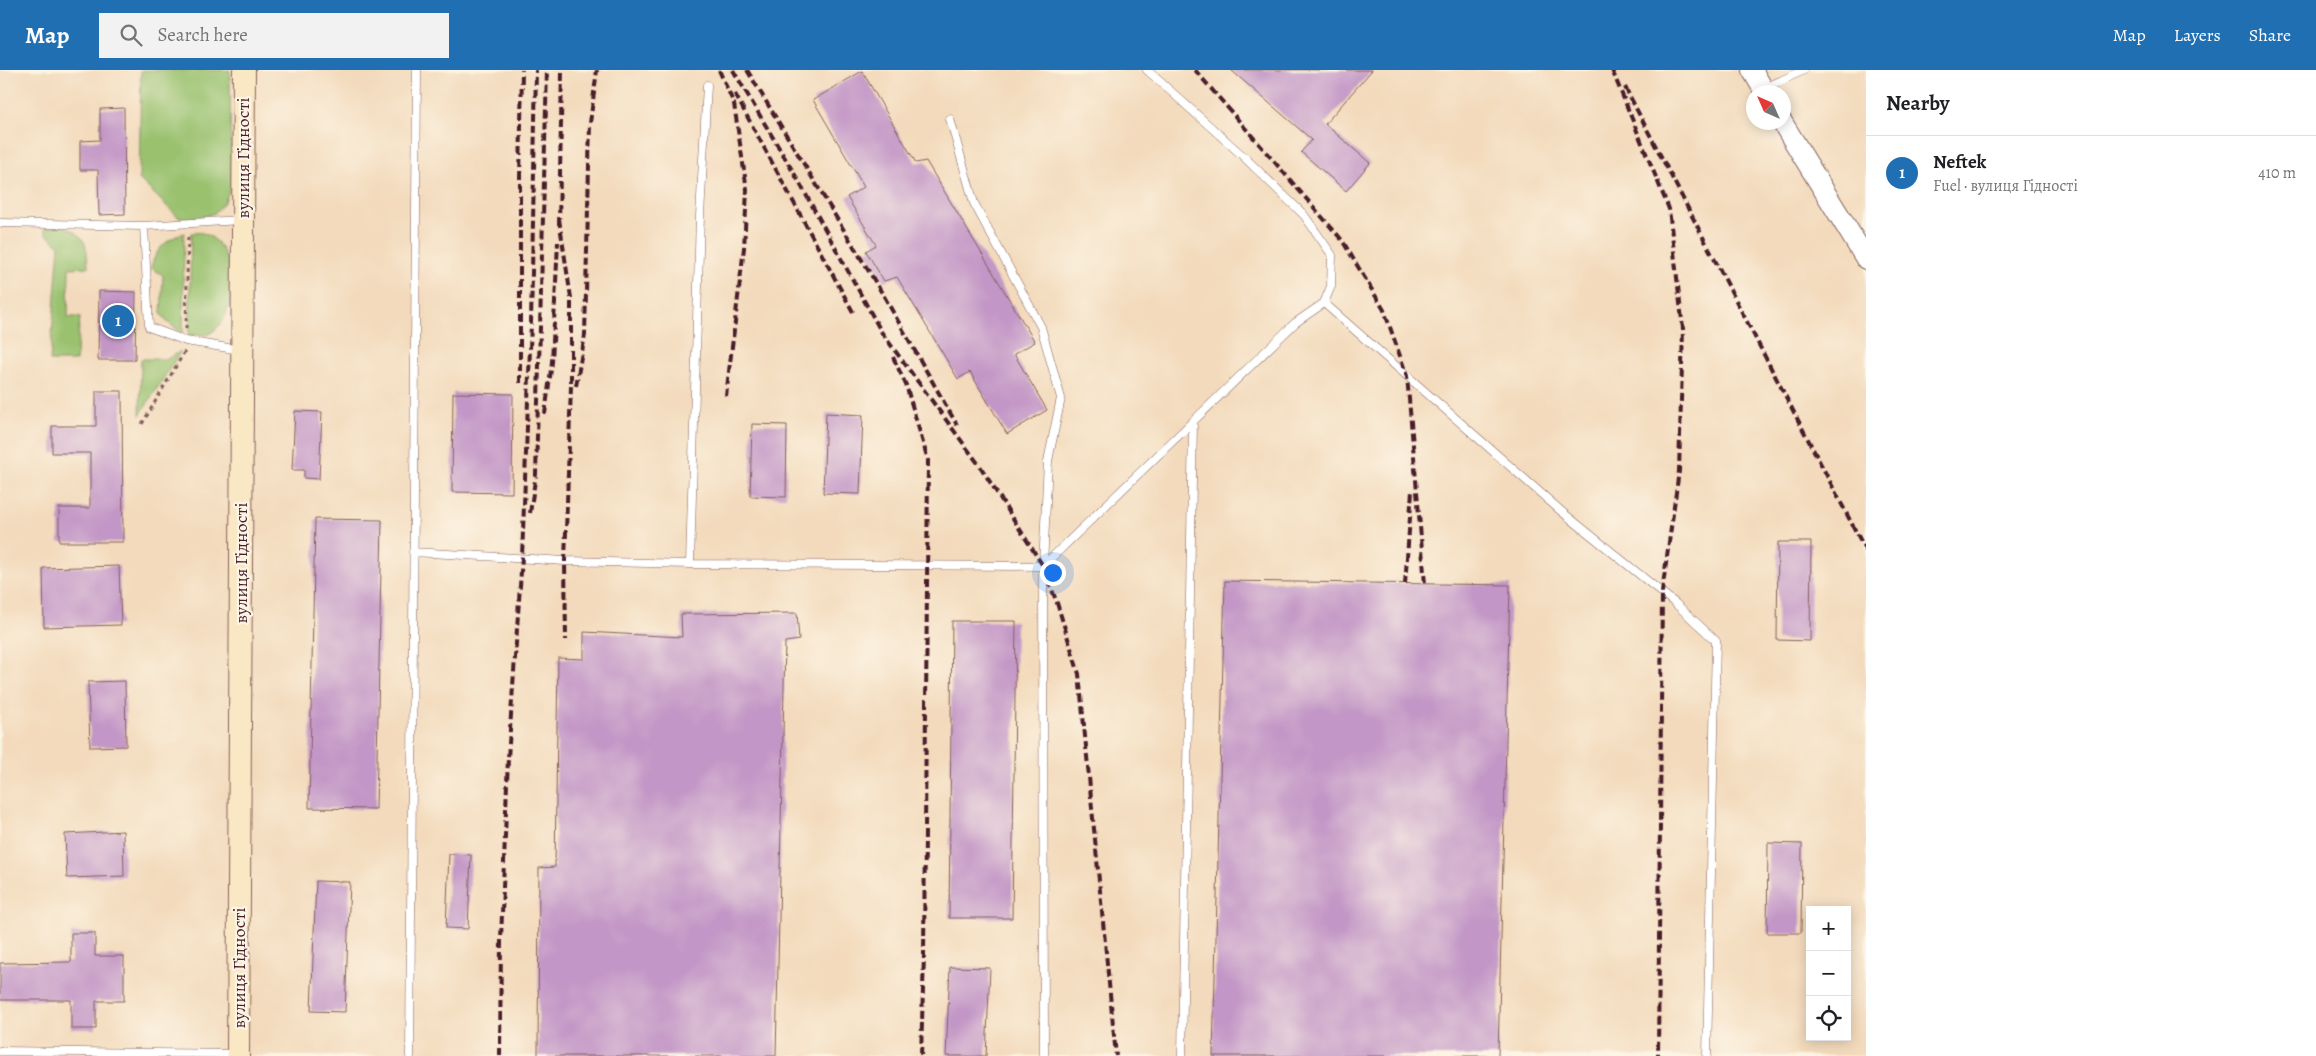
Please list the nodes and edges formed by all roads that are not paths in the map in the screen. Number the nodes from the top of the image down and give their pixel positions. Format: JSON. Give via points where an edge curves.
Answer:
{"nodes":[{"id":1,"x":244,"y":70,"type":"edge"},
{"id":2,"x":417,"y":70,"type":"edge"},
{"id":3,"x":1147,"y":70,"type":"edge"},
{"id":4,"x":1752,"y":70,"type":"edge"},
{"id":5,"x":1804,"y":70,"type":"edge"},
{"id":6,"x":706,"y":85,"type":"dead end"},
{"id":7,"x":1761,"y":85,"type":"edge"},
{"id":8,"x":1775,"y":85,"type":"edge"},
{"id":9,"x":950,"y":119,"type":"dead end"},
{"id":10,"x":1787,"y":130,"type":"edge"},
{"id":11,"x":243,"y":220,"type":"junction"},
{"id":12,"x":0,"y":223,"type":"edge"},
{"id":13,"x":144,"y":226,"type":"junction"},
{"id":14,"x":1866,"y":259,"type":"edge"},
{"id":15,"x":1324,"y":303,"type":"junction"},
{"id":16,"x":242,"y":350,"type":"junction"},
{"id":17,"x":1193,"y":423,"type":"junction"},
{"id":18,"x":413,"y":552,"type":"junction"},
{"id":19,"x":690,"y":564,"type":"junction"},
{"id":20,"x":1043,"y":566,"type":"junction"},
{"id":21,"x":0,"y":1051,"type":"edge"},
{"id":22,"x":142,"y":1054,"type":"edge"},
{"id":23,"x":238,"y":1055,"type":"edge"},
{"id":24,"x":410,"y":1056,"type":"edge"},
{"id":25,"x":1044,"y":1056,"type":"edge"},
{"id":26,"x":1182,"y":1056,"type":"edge"},
{"id":27,"x":1708,"y":1056,"type":"edge"}],
"edges":[{"from":1,"to":11,"type":"main road","name":"вулиця Гідності"},
{"from":2,"to":18,"type":"lane"},
{"from":3,"to":15,"type":"lane","via":[[1304,215],[1332,255],[1331,286]]},
{"from":4,"to":7,"type":"street"},
{"from":5,"to":8,"type":"lane"},
{"from":6,"to":19,"type":"lane"},
{"from":9,"to":20,"type":"lane","via":[[974,203],[1041,327],[1061,398],[1048,461]]},
{"from":10,"to":14,"type":"street"},
{"from":11,"to":13,"type":"lane"},
{"from":11,"to":16,"type":"main road","name":"вулиця Гідності"},
{"from":12,"to":13,"type":"lane"},
{"from":13,"to":16,"type":"lane","via":[[148,326],[186,342]]},
{"from":15,"to":17,"type":"lane","via":[[1296,324]]},
{"from":15,"to":27,"type":"lane","via":[[1561,511],[1676,604],[1716,641]]},
{"from":16,"to":23,"type":"main road","name":"вулиця Гідності"},
{"from":17,"to":20,"type":"lane"},
{"from":17,"to":26,"type":"lane"},
{"from":18,"to":19,"type":"lane"},
{"from":18,"to":24,"type":"lane"},
{"from":19,"to":20,"type":"lane"},
{"from":20,"to":25,"type":"lane"},
{"from":21,"to":22,"type":"lane"},
{"from":22,"to":23,"type":"lane"}]}
